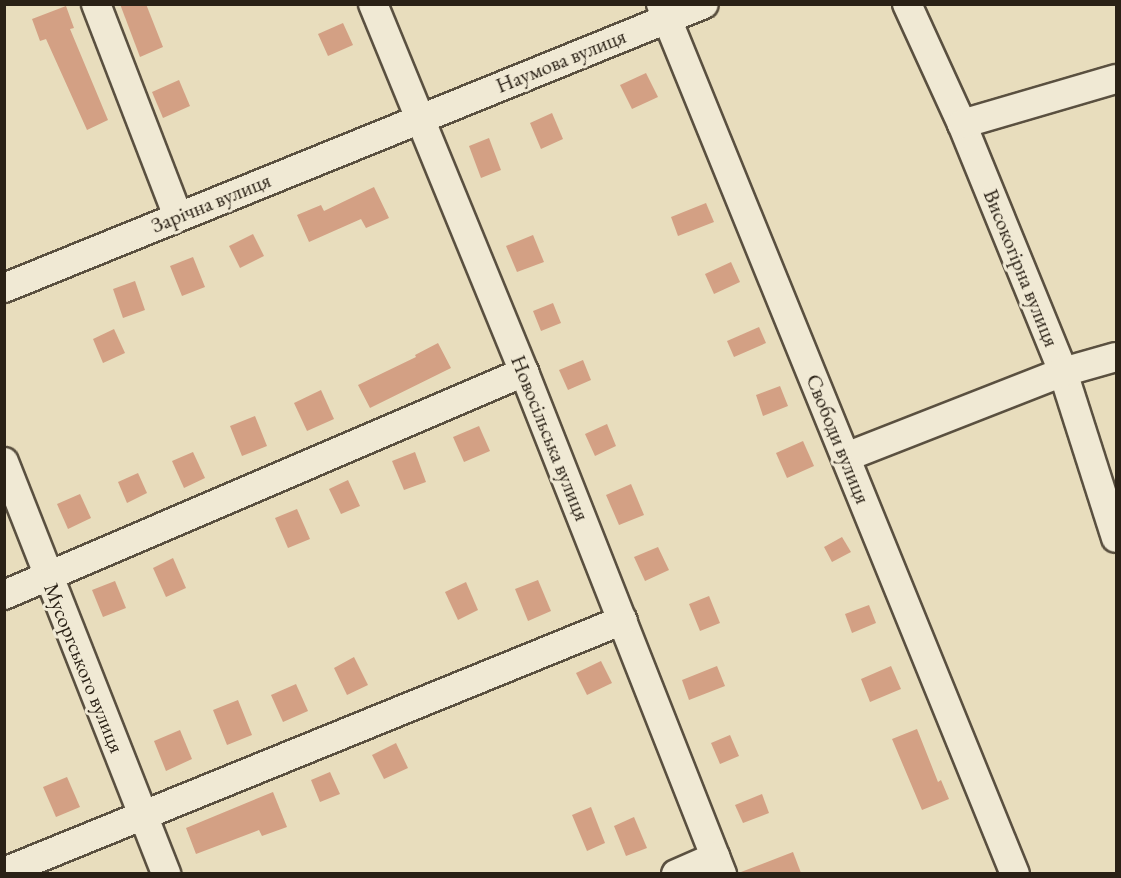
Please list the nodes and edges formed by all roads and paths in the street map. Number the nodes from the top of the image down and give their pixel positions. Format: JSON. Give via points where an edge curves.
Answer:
{"nodes":[{"id":1,"x":96,"y":4,"type":"edge"},
{"id":2,"x":373,"y":4,"type":"edge"},
{"id":3,"x":705,"y":4,"type":"edge"},
{"id":4,"x":907,"y":4,"type":"edge"},
{"id":5,"x":664,"y":11,"type":"edge"},
{"id":6,"x":1116,"y":79,"type":"edge"},
{"id":7,"x":418,"y":119,"type":"junction"},
{"id":8,"x":962,"y":124,"type":"junction"},
{"id":9,"x":178,"y":216,"type":"junction"},
{"id":10,"x":4,"y":288,"type":"edge"},
{"id":11,"x":1116,"y":357,"type":"edge"},
{"id":12,"x":524,"y":372,"type":"junction"},
{"id":13,"x":1063,"y":372,"type":"junction"},
{"id":14,"x":846,"y":457,"type":"junction"},
{"id":15,"x":4,"y":462,"type":"edge"},
{"id":16,"x":1116,"y":538,"type":"edge"},
{"id":17,"x":48,"y":578,"type":"junction"},
{"id":18,"x":4,"y":596,"type":"edge"},
{"id":19,"x":623,"y":620,"type":"junction"},
{"id":20,"x":143,"y":816,"type":"junction"},
{"id":21,"x":718,"y":865,"type":"edge"},
{"id":22,"x":4,"y":872,"type":"edge"},
{"id":23,"x":166,"y":873,"type":"edge"},
{"id":24,"x":676,"y":873,"type":"edge"},
{"id":25,"x":1015,"y":873,"type":"edge"}],
"edges":[{"from":1,"to":9,"type":"street"},
{"from":2,"to":7,"type":"street","name":"Новосільська вулиця"},
{"from":3,"to":5,"type":"street","name":"Наумова вулиця"},
{"from":4,"to":8,"type":"street","name":"Високогірна вулиця"},
{"from":5,"to":7,"type":"street","name":"Наумова вулиця"},
{"from":5,"to":14,"type":"street","name":"Свободи вулиця"},
{"from":6,"to":8,"type":"street"},
{"from":7,"to":9,"type":"street","name":"Зарічна вулиця"},
{"from":7,"to":12,"type":"street","name":"Новосільська вулиця"},
{"from":8,"to":13,"type":"street","name":"Високогірна вулиця"},
{"from":9,"to":10,"type":"street","name":"Зарічна вулиця"},
{"from":11,"to":13,"type":"street"},
{"from":12,"to":17,"type":"street"},
{"from":12,"to":19,"type":"street","name":"Новосільська вулиця"},
{"from":13,"to":14,"type":"street"},
{"from":13,"to":16,"type":"street","name":"Високогірна вулиця"},
{"from":14,"to":25,"type":"street","name":"Свободи вулиця"},
{"from":15,"to":17,"type":"street","name":"Мусоргського вулиця"},
{"from":17,"to":18,"type":"street"},
{"from":17,"to":20,"type":"street","name":"Мусоргського вулиця"},
{"from":19,"to":20,"type":"street"},
{"from":19,"to":21,"type":"street","name":"Новосільська вулиця"},
{"from":20,"to":22,"type":"street"},
{"from":20,"to":23,"type":"street","name":"Мусоргського вулиця"},
{"from":21,"to":24,"type":"street"}]}
